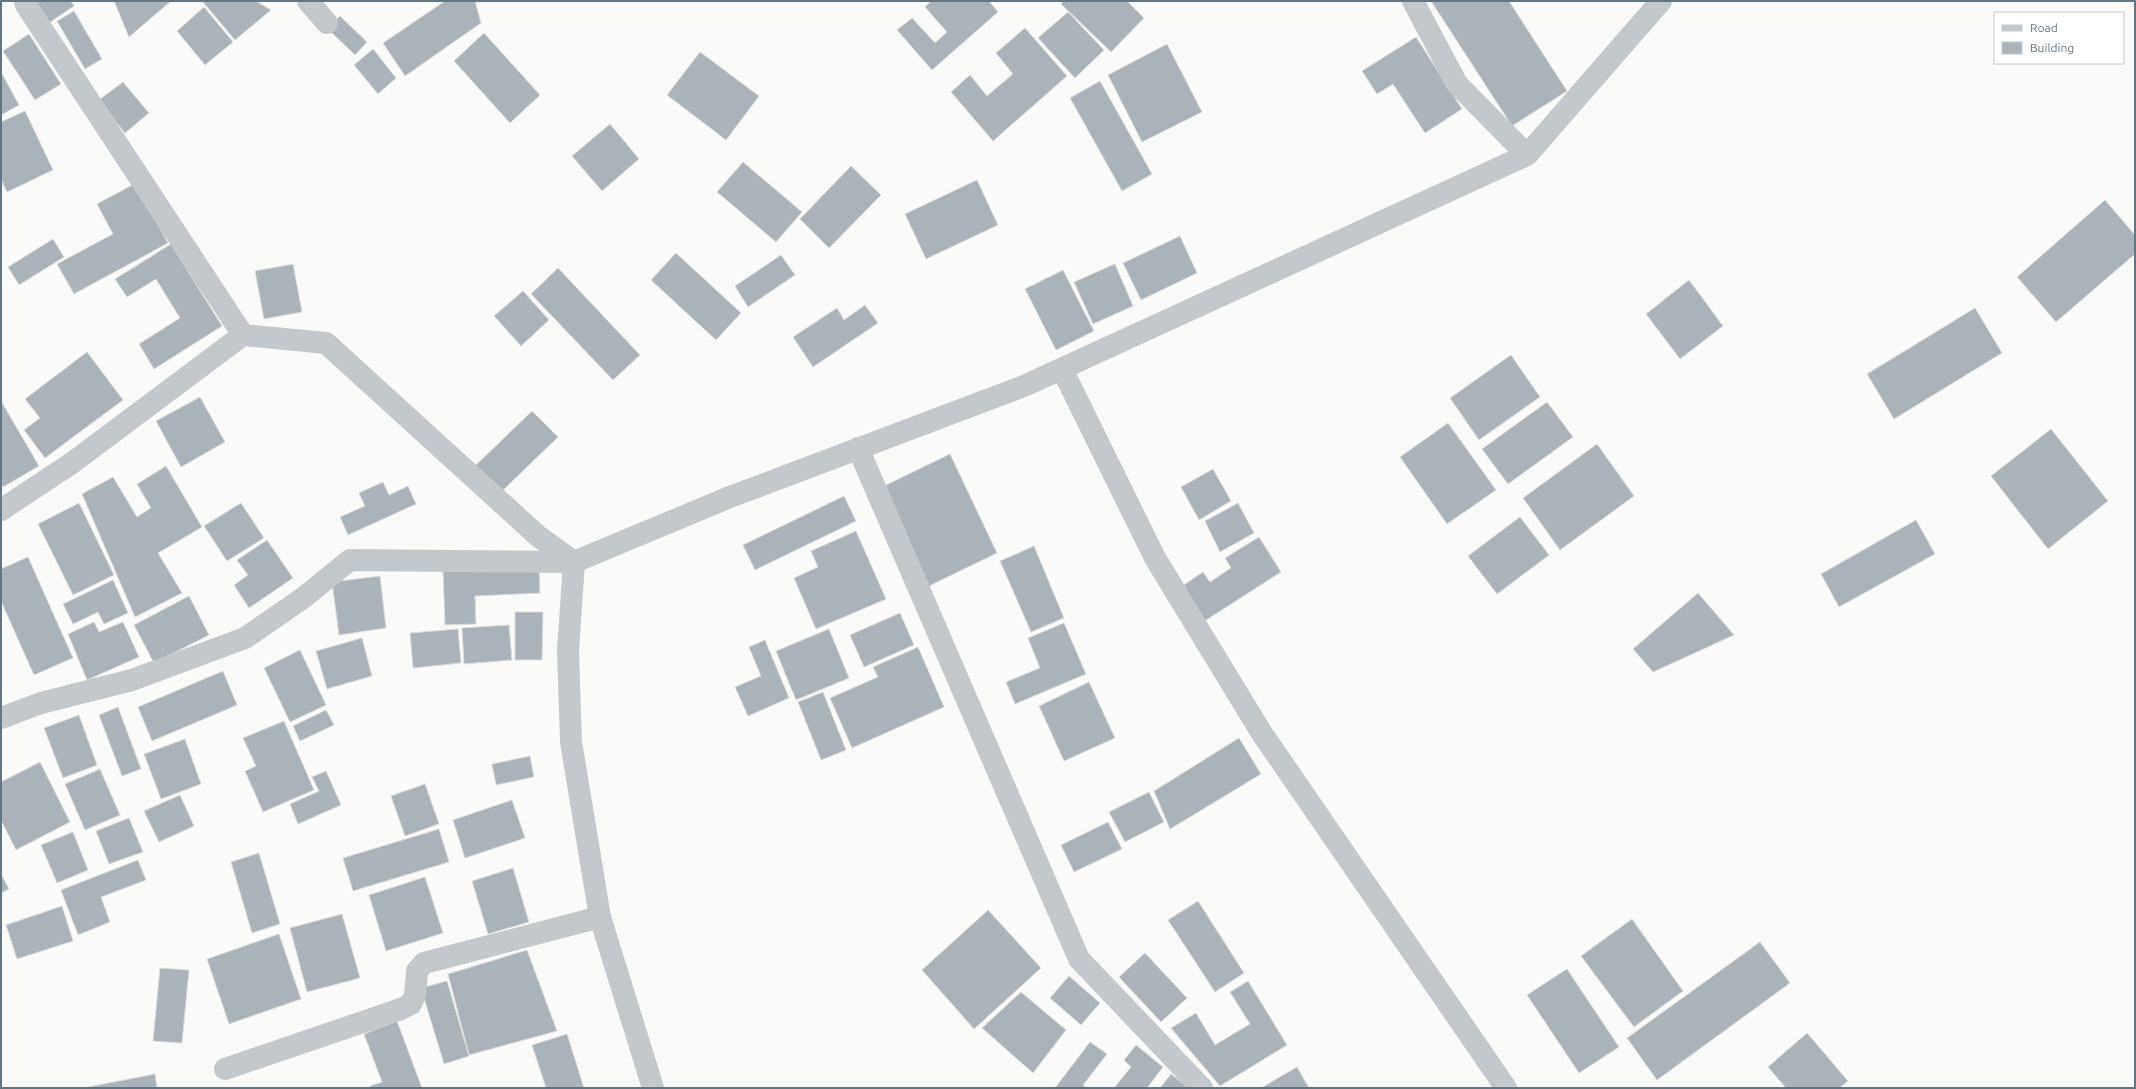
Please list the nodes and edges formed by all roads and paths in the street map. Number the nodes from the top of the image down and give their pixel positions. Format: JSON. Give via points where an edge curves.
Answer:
{"nodes":[{"id":1,"x":25,"y":1,"type":"edge"},
{"id":2,"x":308,"y":1,"type":"edge"},
{"id":3,"x":1413,"y":1,"type":"edge"},
{"id":4,"x":1661,"y":1,"type":"edge"},
{"id":5,"x":327,"y":23,"type":"dead end"},
{"id":6,"x":1527,"y":155,"type":"junction"},
{"id":7,"x":243,"y":335,"type":"junction"},
{"id":8,"x":1062,"y":369,"type":"junction"},
{"id":9,"x":858,"y":448,"type":"junction"},
{"id":10,"x":1,"y":510,"type":"edge"},
{"id":11,"x":574,"y":562,"type":"junction"},
{"id":12,"x":1,"y":718,"type":"edge"},
{"id":13,"x":600,"y":917,"type":"junction"},
{"id":14,"x":225,"y":1069,"type":"dead end"},
{"id":15,"x":653,"y":1088,"type":"edge"},
{"id":16,"x":1202,"y":1088,"type":"edge"},
{"id":17,"x":1506,"y":1088,"type":"edge"}],
"edges":[{"from":1,"to":7,"type":"street","via":[[42,31]]},
{"from":2,"to":5,"type":"street"},
{"from":3,"to":6,"type":"street","via":[[1457,84]]},
{"from":4,"to":6,"type":"street"},
{"from":6,"to":8,"type":"street"},
{"from":7,"to":10,"type":"street","via":[[72,463]]},
{"from":7,"to":11,"type":"street","via":[[326,343],[538,536]]},
{"from":8,"to":9,"type":"street","via":[[1024,386]]},
{"from":8,"to":17,"type":"street","via":[[1155,558],[1262,732]]},
{"from":9,"to":11,"type":"street","via":[[730,497]]},
{"from":9,"to":16,"type":"street","via":[[1079,959]]},
{"from":11,"to":12,"type":"street","via":[[350,560],[303,598],[245,638],[132,680],[41,703]]},
{"from":11,"to":13,"type":"street","via":[[568,651],[572,742]]},
{"from":13,"to":14,"type":"street","via":[[424,963],[416,971],[415,995],[411,1004]]},
{"from":13,"to":15,"type":"street"}]}
